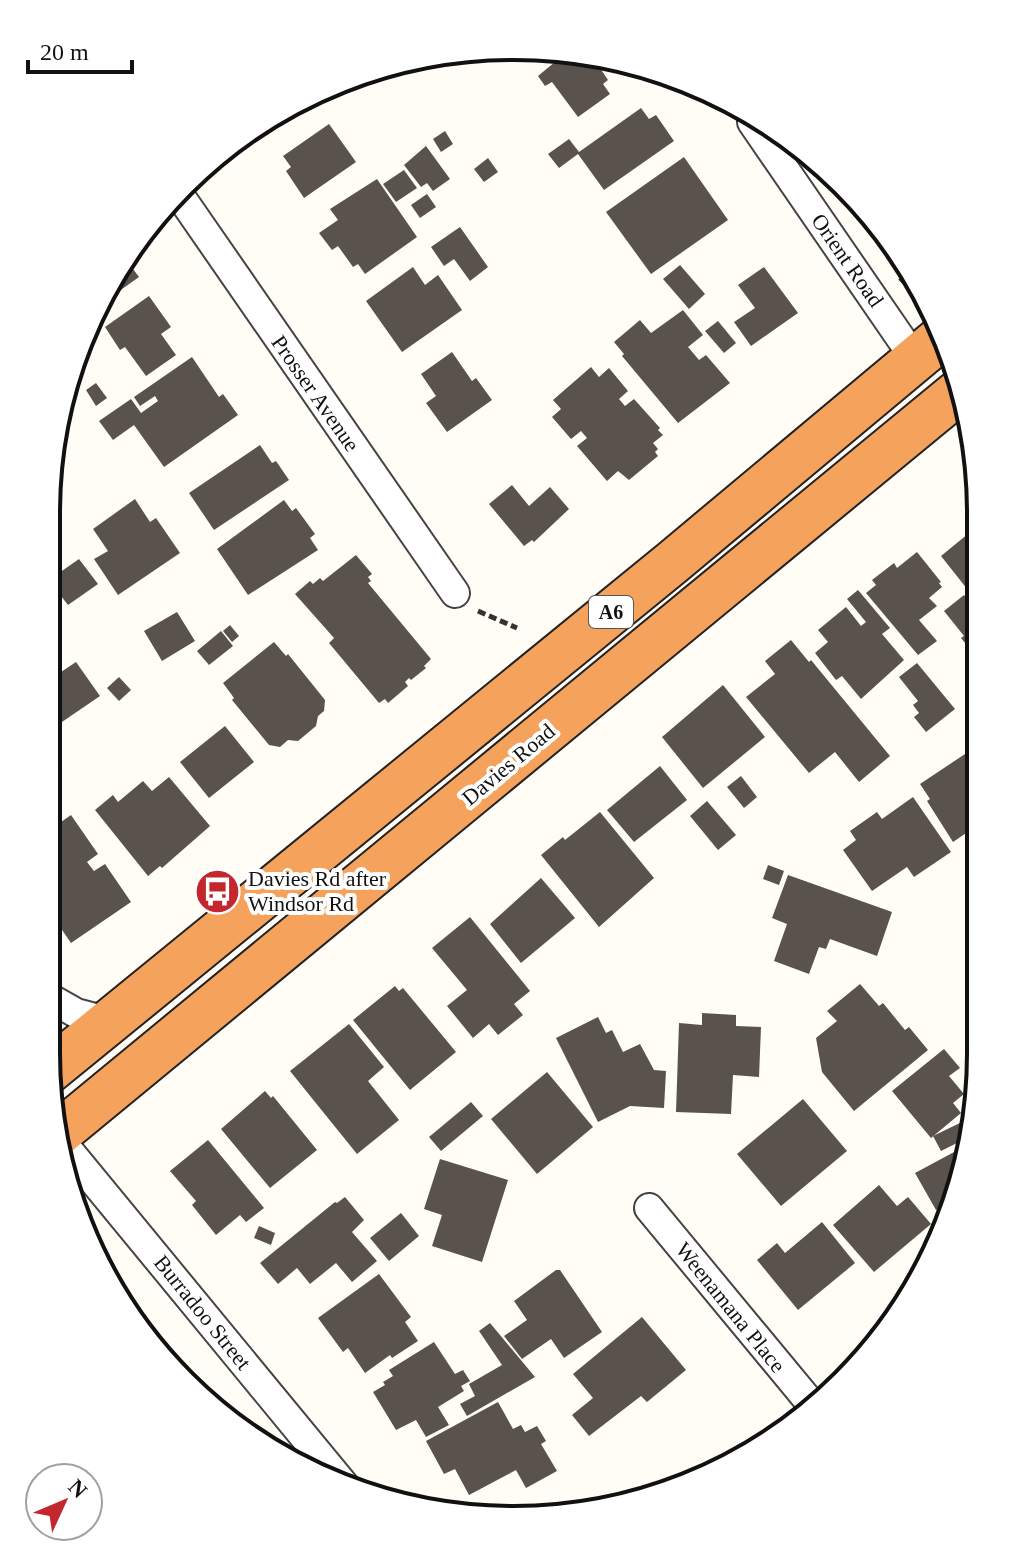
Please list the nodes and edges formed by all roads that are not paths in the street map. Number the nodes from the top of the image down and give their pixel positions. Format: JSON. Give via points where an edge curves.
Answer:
{"nodes":[{"id":1,"x":761,"y":134,"type":"edge"},
{"id":2,"x":184,"y":202,"type":"edge"},
{"id":3,"x":928,"y":348,"type":"edge"},
{"id":4,"x":952,"y":397,"type":"edge"},
{"id":5,"x":455,"y":593,"type":"road end"},
{"id":6,"x":60,"y":1004,"type":"edge"},
{"id":7,"x":110,"y":1022,"type":"junction"},
{"id":8,"x":60,"y":1062,"type":"edge"},
{"id":9,"x":67,"y":1127,"type":"edge"},
{"id":10,"x":72,"y":1154,"type":"edge"},
{"id":11,"x":649,"y":1208,"type":"dead end"},
{"id":12,"x":807,"y":1398,"type":"edge"},
{"id":13,"x":328,"y":1466,"type":"edge"}],
"edges":[{"from":1,"to":3,"type":"street","name":"Orient Road"},
{"from":2,"to":5,"type":"street","name":"Prosser Avenue"},
{"from":3,"to":7,"type":"highway","number":"A6"},
{"from":4,"to":9,"type":"highway","name":"Davies Road","number":"A6"},
{"from":6,"to":7,"type":"street"},
{"from":7,"to":8,"type":"highway","number":"A6"},
{"from":10,"to":13,"type":"street","name":"Burradoo Street"},
{"from":11,"to":12,"type":"street","name":"Weenamana Place"}]}
